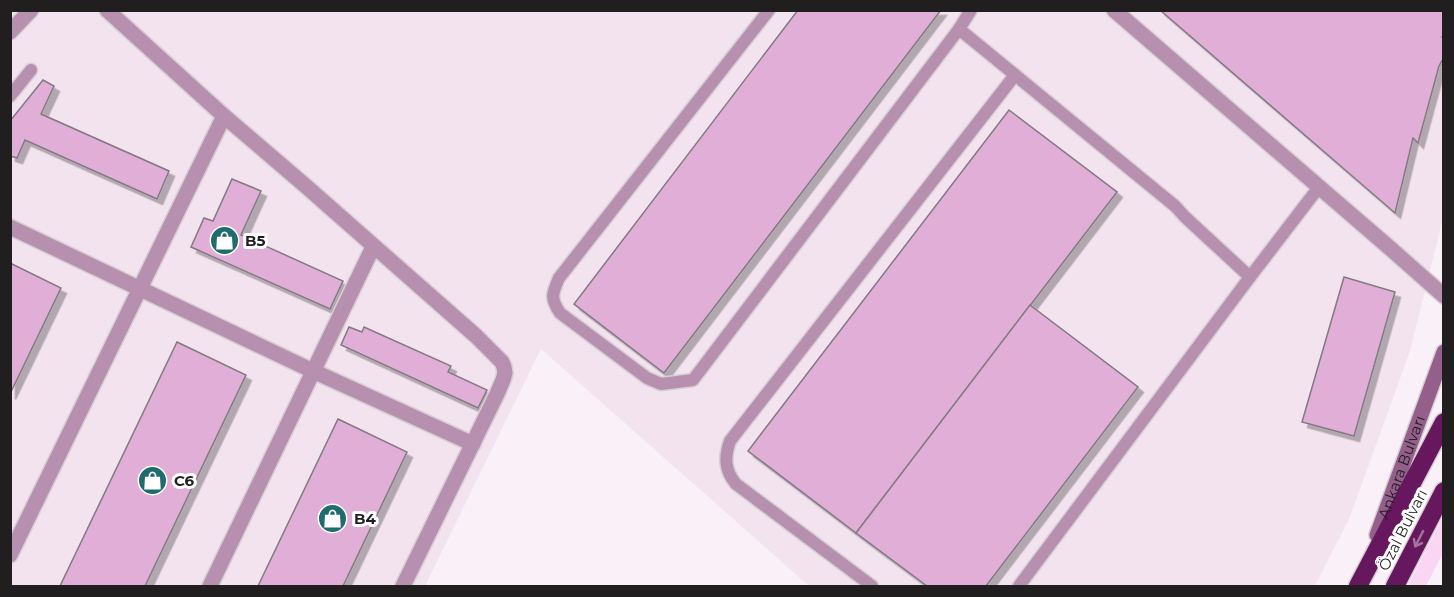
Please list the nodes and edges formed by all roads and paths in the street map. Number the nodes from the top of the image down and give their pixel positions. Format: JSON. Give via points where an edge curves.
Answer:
{"nodes":[{"id":1,"x":31,"y":10,"type":"edge"},
{"id":2,"x":107,"y":10,"type":"edge"},
{"id":3,"x":769,"y":10,"type":"edge"},
{"id":4,"x":971,"y":10,"type":"edge"},
{"id":5,"x":1114,"y":10,"type":"edge"},
{"id":6,"x":959,"y":29,"type":"junction"},
{"id":7,"x":10,"y":32,"type":"edge"},
{"id":8,"x":31,"y":70,"type":"dead end"},
{"id":9,"x":1015,"y":75,"type":"junction"},
{"id":10,"x":10,"y":96,"type":"edge"},
{"id":11,"x":224,"y":116,"type":"junction"},
{"id":12,"x":1319,"y":187,"type":"junction"},
{"id":13,"x":10,"y":227,"type":"edge"},
{"id":14,"x":373,"y":247,"type":"junction"},
{"id":15,"x":1250,"y":277,"type":"junction"},
{"id":16,"x":140,"y":289,"type":"junction"},
{"id":17,"x":1443,"y":296,"type":"edge"},
{"id":18,"x":1443,"y":352,"type":"edge"},
{"id":19,"x":313,"y":371,"type":"junction"},
{"id":20,"x":1443,"y":422,"type":"edge"},
{"id":21,"x":473,"y":444,"type":"junction"},
{"id":22,"x":1443,"y":490,"type":"edge"},
{"id":23,"x":10,"y":555,"type":"edge"},
{"id":24,"x":1359,"y":585,"type":"edge"},
{"id":25,"x":210,"y":586,"type":"edge"},
{"id":26,"x":403,"y":586,"type":"edge"},
{"id":27,"x":872,"y":586,"type":"edge"},
{"id":28,"x":1019,"y":586,"type":"edge"},
{"id":29,"x":1395,"y":586,"type":"edge"}],
"edges":[{"from":1,"to":7,"type":"street"},
{"from":2,"to":11,"type":"street"},
{"from":3,"to":6,"type":"lane","via":[[559,278],[552,293],[560,313],[647,378],[661,384],[693,380]]},
{"from":4,"to":6,"type":"lane"},
{"from":5,"to":12,"type":"street"},
{"from":6,"to":9,"type":"lane"},
{"from":8,"to":10,"type":"lane"},
{"from":9,"to":15,"type":"lane","via":[[1175,206]]},
{"from":9,"to":27,"type":"lane","via":[[726,451],[727,469],[736,484]]},
{"from":11,"to":14,"type":"street"},
{"from":11,"to":16,"type":"street"},
{"from":12,"to":15,"type":"lane"},
{"from":12,"to":17,"type":"street"},
{"from":13,"to":16,"type":"street"},
{"from":14,"to":19,"type":"street"},
{"from":14,"to":21,"type":"street","via":[[502,362],[503,380]]},
{"from":15,"to":28,"type":"lane"},
{"from":16,"to":19,"type":"street"},
{"from":16,"to":23,"type":"street"},
{"from":18,"to":24,"type":"main road","name":"Ankara Bulvarı"},
{"from":19,"to":21,"type":"street"},
{"from":19,"to":25,"type":"street"},
{"from":20,"to":24,"type":"highway"},
{"from":21,"to":26,"type":"street"},
{"from":22,"to":29,"type":"highway","name":"Özal Bulvarı","one_way":true}]}
